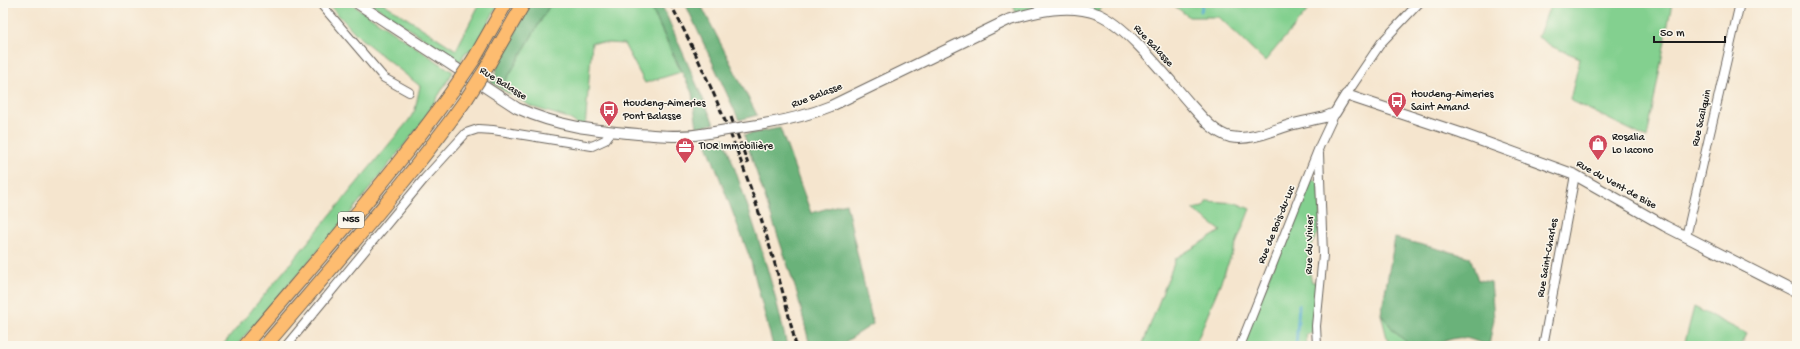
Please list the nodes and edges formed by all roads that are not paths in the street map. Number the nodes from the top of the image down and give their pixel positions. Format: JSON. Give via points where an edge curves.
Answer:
{"nodes":[{"id":1,"x":320,"y":3,"type":"edge"},
{"id":2,"x":358,"y":3,"type":"edge"},
{"id":3,"x":506,"y":3,"type":"edge"},
{"id":4,"x":524,"y":3,"type":"edge"},
{"id":5,"x":1418,"y":3,"type":"edge"},
{"id":6,"x":1740,"y":3,"type":"edge"},
{"id":7,"x":409,"y":92,"type":"dead end"},
{"id":8,"x":1346,"y":95,"type":"junction"},
{"id":9,"x":1335,"y":113,"type":"junction"},
{"id":10,"x":612,"y":132,"type":"junction"},
{"id":11,"x":1320,"y":145,"type":"junction"},
{"id":12,"x":1575,"y":175,"type":"junction"},
{"id":13,"x":1686,"y":237,"type":"junction"},
{"id":14,"x":1797,"y":293,"type":"edge"},
{"id":15,"x":244,"y":346,"type":"edge"},
{"id":16,"x":265,"y":346,"type":"edge"},
{"id":17,"x":286,"y":346,"type":"edge"},
{"id":18,"x":1240,"y":346,"type":"edge"},
{"id":19,"x":1317,"y":346,"type":"edge"},
{"id":20,"x":1543,"y":346,"type":"edge"}],
"edges":[{"from":1,"to":7,"type":"street","via":[[384,78]]},
{"from":2,"to":10,"type":"street","name":"Rue Balasse","via":[[517,108],[554,123]]},
{"from":3,"to":15,"type":"highway","number":"N55","bridge":true,"via":[[474,59],[421,134]]},
{"from":4,"to":16,"type":"highway","number":"N55","bridge":true,"via":[[487,67],[435,143]]},
{"from":5,"to":8,"type":"street","via":[[1386,37]]},
{"from":6,"to":13,"type":"street","name":"Rue Scailquin"},
{"from":8,"to":9,"type":"street"},
{"from":8,"to":12,"type":"street","name":"Rue du Vent de Bise"},
{"from":9,"to":10,"type":"street","name":"Rue Balasse","bridge":true,"via":[[1256,136],[1229,136],[1206,122],[1116,25],[1098,14],[1070,9],[1036,11],[1008,20],[831,106],[797,118],[702,134],[671,136]]},
{"from":9,"to":11,"type":"street","name":"Rue de Bois-du-Luc"},
{"from":10,"to":17,"type":"street","via":[[605,140],[592,146],[493,130],[478,129],[466,133],[425,178]]},
{"from":11,"to":18,"type":"street","name":"Rue de Bois-du-Luc"},
{"from":11,"to":19,"type":"street","name":"Rue du Vivier","via":[[1323,255],[1316,326]]},
{"from":12,"to":13,"type":"street","name":"Rue du Vent de Bise"},
{"from":12,"to":20,"type":"street","name":"Rue Saint-Charles"},
{"from":13,"to":14,"type":"street","name":"Rue du Vent de Bise"}]}
